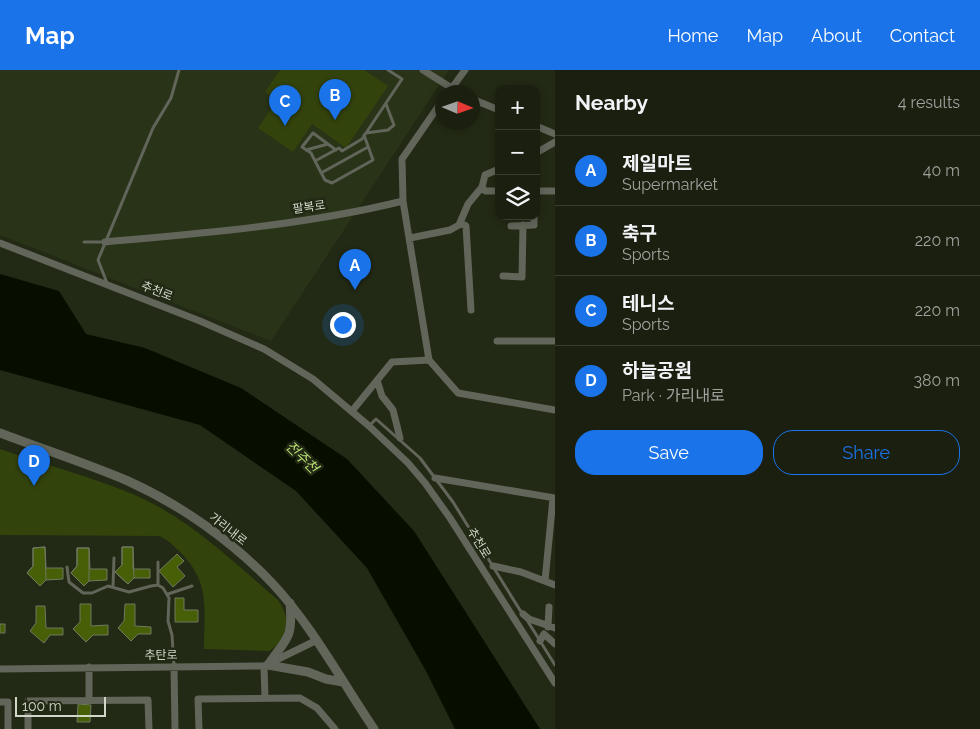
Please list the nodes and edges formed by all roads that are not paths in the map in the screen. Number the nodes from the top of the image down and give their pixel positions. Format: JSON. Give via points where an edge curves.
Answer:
{"nodes":[{"id":1,"x":180,"y":70,"type":"edge"},
{"id":2,"x":388,"y":70,"type":"edge"},
{"id":3,"x":423,"y":70,"type":"edge"},
{"id":4,"x":465,"y":70,"type":"edge"},
{"id":5,"x":444,"y":85,"type":"edge"},
{"id":6,"x":456,"y":85,"type":"edge"},
{"id":7,"x":480,"y":102,"type":"edge"},
{"id":8,"x":386,"y":103,"type":"junction"},
{"id":9,"x":495,"y":108,"type":"edge"},
{"id":10,"x":435,"y":111,"type":"edge"},
{"id":11,"x":540,"y":128,"type":"edge"},
{"id":12,"x":365,"y":134,"type":"junction"},
{"id":13,"x":555,"y":134,"type":"edge"},
{"id":14,"x":555,"y":142,"type":"edge"},
{"id":15,"x":328,"y":144,"type":"junction"},
{"id":16,"x":368,"y":147,"type":"junction"},
{"id":17,"x":306,"y":150,"type":"junction"},
{"id":18,"x":336,"y":150,"type":"junction"},
{"id":19,"x":540,"y":151,"type":"edge"},
{"id":20,"x":315,"y":161,"type":"junction"},
{"id":21,"x":495,"y":171,"type":"edge"},
{"id":22,"x":321,"y":173,"type":"junction"},
{"id":23,"x":482,"y":187,"type":"junction"},
{"id":24,"x":495,"y":191,"type":"edge"},
{"id":25,"x":540,"y":191,"type":"edge"},
{"id":26,"x":555,"y":191,"type":"edge"},
{"id":27,"x":403,"y":201,"type":"junction"},
{"id":28,"x":534,"y":220,"type":"edge"},
{"id":29,"x":460,"y":223,"type":"junction"},
{"id":30,"x":523,"y":225,"type":"junction"},
{"id":31,"x":510,"y":226,"type":"dead end"},
{"id":32,"x":410,"y":238,"type":"junction"},
{"id":33,"x":84,"y":242,"type":"dead end"},
{"id":34,"x":105,"y":242,"type":"junction"},
{"id":35,"x":0,"y":243,"type":"edge"},
{"id":36,"x":503,"y":276,"type":"dead end"},
{"id":37,"x":114,"y":286,"type":"junction"},
{"id":38,"x":471,"y":310,"type":"dead end"},
{"id":39,"x":498,"y":341,"type":"dead end"},
{"id":40,"x":555,"y":341,"type":"edge"},
{"id":41,"x":429,"y":360,"type":"junction"},
{"id":42,"x":377,"y":380,"type":"junction"},
{"id":43,"x":555,"y":410,"type":"edge"},
{"id":44,"x":352,"y":411,"type":"junction"},
{"id":45,"x":369,"y":426,"type":"junction"},
{"id":46,"x":0,"y":433,"type":"edge"},
{"id":47,"x":400,"y":438,"type":"junction"},
{"id":48,"x":435,"y":478,"type":"junction"},
{"id":49,"x":554,"y":498,"type":"edge"},
{"id":50,"x":114,"y":558,"type":"dead end"},
{"id":51,"x":158,"y":562,"type":"dead end"},
{"id":52,"x":67,"y":566,"type":"dead end"},
{"id":53,"x":493,"y":566,"type":"junction"},
{"id":54,"x":545,"y":581,"type":"junction"},
{"id":55,"x":158,"y":585,"type":"junction"},
{"id":56,"x":555,"y":585,"type":"edge"},
{"id":57,"x":113,"y":586,"type":"junction"},
{"id":58,"x":192,"y":586,"type":"dead end"},
{"id":59,"x":168,"y":594,"type":"junction"},
{"id":60,"x":290,"y":603,"type":"junction"},
{"id":61,"x":549,"y":607,"type":"dead end"},
{"id":62,"x":523,"y":614,"type":"junction"},
{"id":63,"x":552,"y":627,"type":"edge"},
{"id":64,"x":315,"y":641,"type":"junction"},
{"id":65,"x":540,"y":641,"type":"junction"},
{"id":66,"x":555,"y":644,"type":"edge"},
{"id":67,"x":555,"y":665,"type":"edge"},
{"id":68,"x":174,"y":666,"type":"junction"},
{"id":69,"x":266,"y":666,"type":"junction"},
{"id":70,"x":89,"y":667,"type":"junction"},
{"id":71,"x":0,"y":669,"type":"edge"},
{"id":72,"x":343,"y":682,"type":"junction"},
{"id":73,"x":555,"y":683,"type":"edge"},
{"id":74,"x":265,"y":698,"type":"junction"},
{"id":75,"x":89,"y":700,"type":"junction"},
{"id":76,"x":0,"y":702,"type":"edge"},
{"id":77,"x":8,"y":729,"type":"edge"},
{"id":78,"x":28,"y":729,"type":"edge"},
{"id":79,"x":149,"y":729,"type":"edge"},
{"id":80,"x":175,"y":729,"type":"edge"},
{"id":81,"x":199,"y":729,"type":"edge"},
{"id":82,"x":335,"y":729,"type":"edge"},
{"id":83,"x":374,"y":729,"type":"edge"}],
"edges":[{"from":1,"to":34,"type":"lane","via":[[171,98],[153,128]]},
{"from":2,"to":8,"type":"lane","via":[[402,79]]},
{"from":3,"to":5,"type":"street"},
{"from":4,"to":6,"type":"street"},
{"from":7,"to":9,"type":"street"},
{"from":8,"to":12,"type":"lane"},
{"from":8,"to":12,"type":"lane","via":[[394,125],[388,130]]},
{"from":10,"to":27,"type":"street","via":[[402,159]]},
{"from":11,"to":13,"type":"street"},
{"from":12,"to":16,"type":"lane"},
{"from":12,"to":18,"type":"lane","via":[[342,151]]},
{"from":14,"to":19,"type":"street"},
{"from":15,"to":17,"type":"lane"},
{"from":15,"to":17,"type":"lane","via":[[313,133],[302,147]]},
{"from":15,"to":18,"type":"lane"},
{"from":16,"to":22,"type":"lane"},
{"from":16,"to":22,"type":"lane","via":[[373,160],[332,183]]},
{"from":17,"to":20,"type":"lane"},
{"from":18,"to":20,"type":"lane"},
{"from":20,"to":22,"type":"lane"},
{"from":21,"to":23,"type":"street","via":[[485,175]]},
{"from":23,"to":24,"type":"street","via":[[485,191]]},
{"from":23,"to":29,"type":"street","via":[[468,204]]},
{"from":25,"to":26,"type":"street"},
{"from":27,"to":32,"type":"street"},
{"from":27,"to":34,"type":"street","name":"팔복로","via":[[362,211],[207,233]]},
{"from":28,"to":30,"type":"street","via":[[534,225]]},
{"from":29,"to":32,"type":"street","via":[[450,230]]},
{"from":29,"to":38,"type":"street","via":[[466,226]]},
{"from":30,"to":31,"type":"street"},
{"from":30,"to":36,"type":"street","via":[[522,276]]},
{"from":32,"to":41,"type":"street"},
{"from":33,"to":34,"type":"lane"},
{"from":34,"to":37,"type":"lane","via":[[98,260],[107,283]]},
{"from":35,"to":37,"type":"street","name":"추천로"},
{"from":37,"to":44,"type":"street","name":"추천로","via":[[264,350],[313,379]]},
{"from":39,"to":40,"type":"street"},
{"from":41,"to":42,"type":"street","via":[[392,362]]},
{"from":41,"to":43,"type":"street","via":[[458,393]]},
{"from":42,"to":44,"type":"street"},
{"from":42,"to":47,"type":"street","via":[[382,396],[393,410]]},
{"from":44,"to":45,"type":"street","name":"추천로"},
{"from":45,"to":47,"type":"lane","name":"추천로","via":[[376,419]]},
{"from":45,"to":73,"type":"street","name":"추천로","via":[[425,483]]},
{"from":46,"to":60,"type":"street","name":"가리내로","via":[[128,481],[170,504],[214,532],[256,567]]},
{"from":47,"to":48,"type":"lane","name":"추천로"},
{"from":48,"to":49,"type":"street"},
{"from":48,"to":53,"type":"lane","name":"추천로","via":[[454,502]]},
{"from":49,"to":54,"type":"street"},
{"from":50,"to":57,"type":"lane"},
{"from":51,"to":55,"type":"lane"},
{"from":52,"to":57,"type":"lane","via":[[69,582],[78,591],[92,593]]},
{"from":53,"to":54,"type":"street"},
{"from":53,"to":62,"type":"lane","name":"추천로"},
{"from":54,"to":56,"type":"street"},
{"from":55,"to":57,"type":"lane","via":[[128,592]]},
{"from":55,"to":59,"type":"lane"},
{"from":58,"to":59,"type":"lane"},
{"from":59,"to":68,"type":"lane"},
{"from":60,"to":64,"type":"street","name":"가리내로"},
{"from":60,"to":69,"type":"street","via":[[290,632],[284,646]]},
{"from":61,"to":63,"type":"street","name":"추천로"},
{"from":62,"to":63,"type":"street","name":"추천로"},
{"from":62,"to":65,"type":"lane","name":"추천로"},
{"from":64,"to":69,"type":"street","name":"추탄로"},
{"from":64,"to":72,"type":"street","name":"가리내로"},
{"from":65,"to":66,"type":"street","via":[[544,634]]},
{"from":65,"to":67,"type":"lane","name":"추천로"},
{"from":68,"to":69,"type":"street","name":"추탄로"},
{"from":68,"to":70,"type":"street","name":"추탄로"},
{"from":68,"to":80,"type":"street"},
{"from":69,"to":72,"type":"street","via":[[308,672]]},
{"from":69,"to":74,"type":"street"},
{"from":70,"to":71,"type":"street","name":"추탄로"},
{"from":70,"to":75,"type":"street"},
{"from":72,"to":83,"type":"street","name":"가리내로"},
{"from":74,"to":81,"type":"street","via":[[198,699]]},
{"from":74,"to":82,"type":"street","via":[[300,698],[317,708]]},
{"from":75,"to":78,"type":"street","via":[[28,701]]},
{"from":75,"to":79,"type":"street","via":[[148,700]]},
{"from":76,"to":77,"type":"street","via":[[8,702]]}]}
